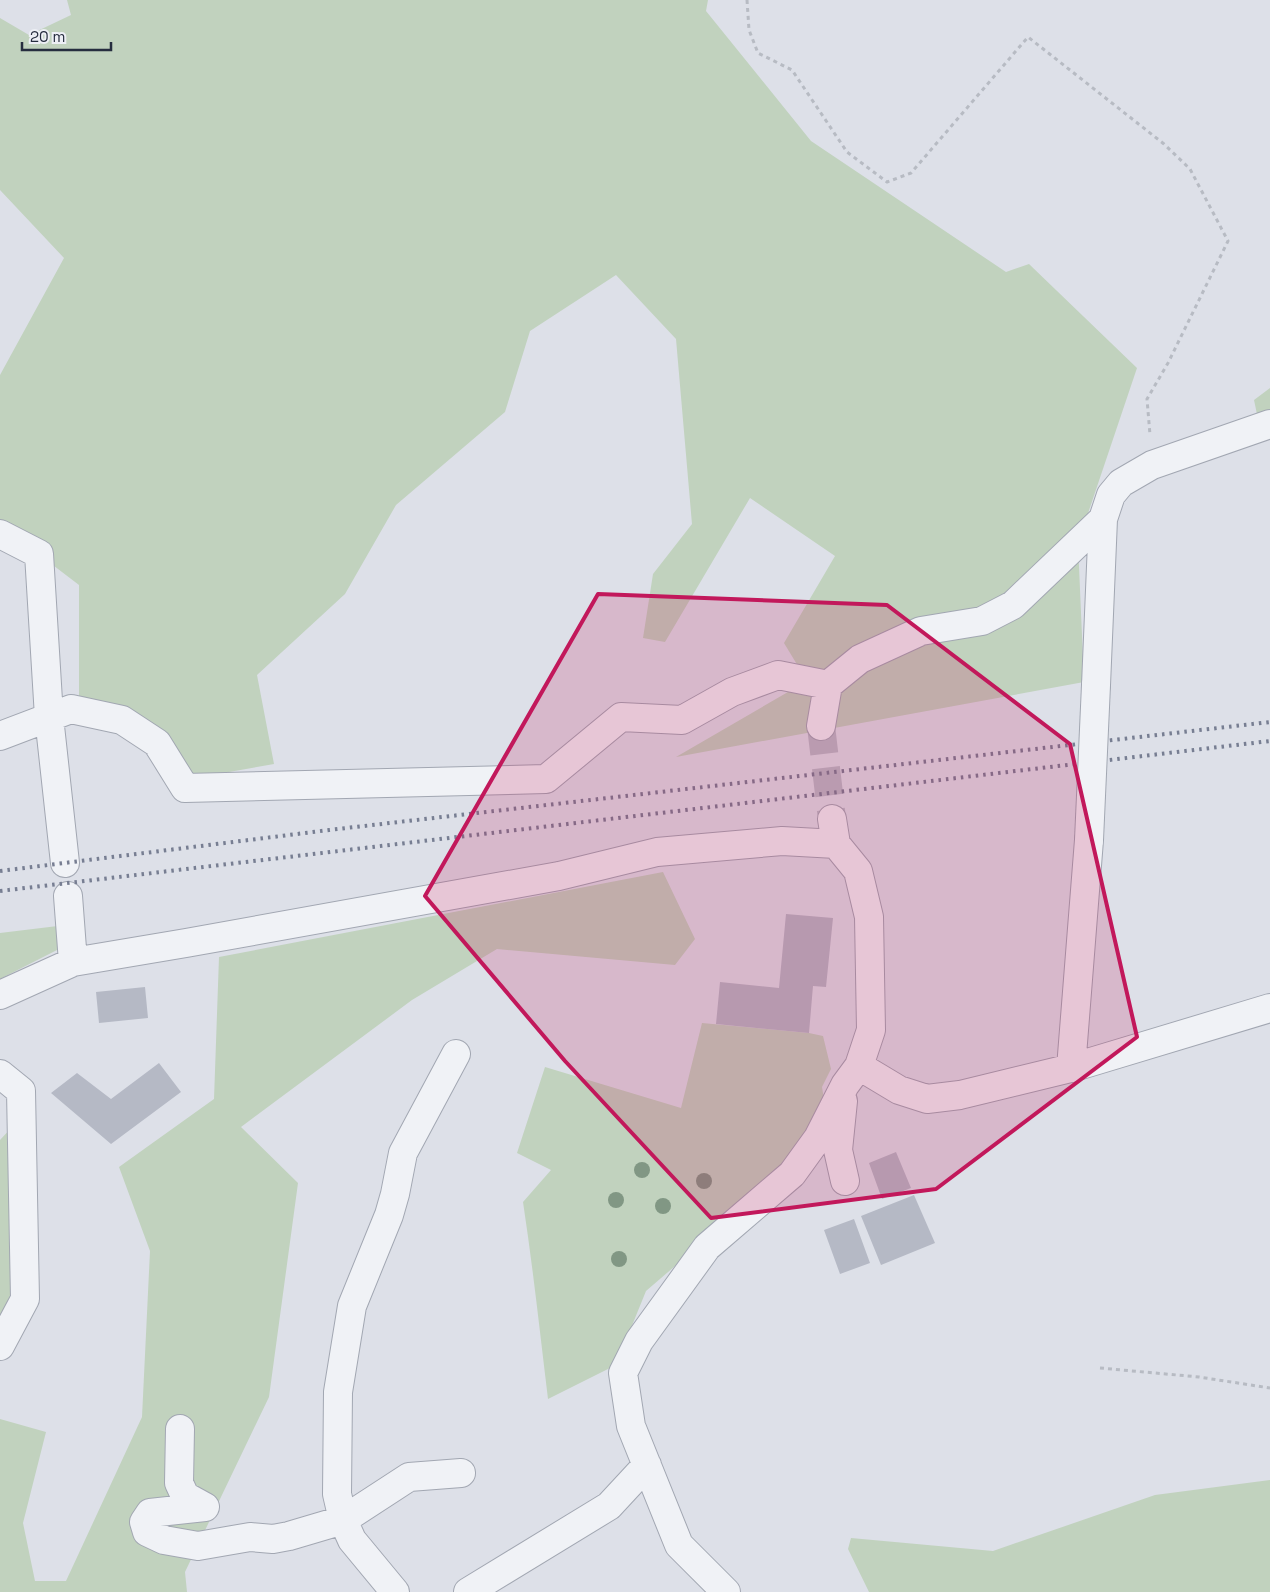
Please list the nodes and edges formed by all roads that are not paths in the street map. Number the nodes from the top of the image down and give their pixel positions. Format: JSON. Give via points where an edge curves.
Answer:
{"nodes":[{"id":1,"x":1270,"y":424,"type":"edge"},
{"id":2,"x":1103,"y":520,"type":"junction"},
{"id":3,"x":0,"y":534,"type":"edge"},
{"id":4,"x":828,"y":685,"type":"junction"},
{"id":5,"x":49,"y":717,"type":"junction"},
{"id":6,"x":821,"y":726,"type":"tunnel mouth"},
{"id":7,"x":0,"y":736,"type":"edge"},
{"id":8,"x":65,"y":863,"type":"dead end"},
{"id":9,"x":68,"y":896,"type":"dead end"},
{"id":10,"x":73,"y":962,"type":"junction"},
{"id":11,"x":0,"y":995,"type":"edge"},
{"id":12,"x":1270,"y":1008,"type":"edge"},
{"id":13,"x":456,"y":1054,"type":"dead end"},
{"id":14,"x":1071,"y":1068,"type":"junction"},
{"id":15,"x":0,"y":1074,"type":"edge"},
{"id":16,"x":852,"y":1076,"type":"junction"},
{"id":17,"x":845,"y":1181,"type":"dead end"},
{"id":18,"x":0,"y":1346,"type":"edge"},
{"id":19,"x":180,"y":1429,"type":"dead end"},
{"id":20,"x":648,"y":1465,"type":"junction"},
{"id":21,"x":461,"y":1473,"type":"dead end"},
{"id":22,"x":343,"y":1520,"type":"junction"},
{"id":23,"x":395,"y":1592,"type":"edge"},
{"id":24,"x":468,"y":1592,"type":"edge"},
{"id":25,"x":726,"y":1592,"type":"edge"}],
"edges":[{"from":1,"to":2,"type":"street","via":[[1152,465],[1121,483],[1111,495]]},
{"from":2,"to":4,"type":"street","via":[[1013,605],[982,621],[921,631],[860,659]]},
{"from":2,"to":14,"type":"street","bridge":true,"via":[[1089,840]]},
{"from":3,"to":5,"type":"street","via":[[39,554]]},
{"from":4,"to":5,"type":"street","via":[[778,675],[732,692],[682,720],[621,717],[546,779],[185,788],[157,743],[122,720],[71,709]]},
{"from":4,"to":6,"type":"street"},
{"from":5,"to":7,"type":"street"},
{"from":5,"to":8,"type":"street"},
{"from":9,"to":10,"type":"street"},
{"from":10,"to":11,"type":"street"},
{"from":10,"to":16,"type":"street","via":[[559,876],[657,852],[782,841],[834,832],[858,871],[869,917],[871,1030]]},
{"from":12,"to":14,"type":"street"},
{"from":13,"to":22,"type":"street","via":[[403,1153],[389,1216],[352,1306],[338,1392],[337,1494]]},
{"from":14,"to":16,"type":"street","via":[[960,1095],[927,1098]]},
{"from":15,"to":18,"type":"street","via":[[21,1091],[25,1299]]},
{"from":16,"to":17,"type":"street","via":[[838,1150]]},
{"from":16,"to":20,"type":"street","via":[[818,1138],[792,1174],[707,1247],[639,1341],[624,1373],[631,1426]]},
{"from":19,"to":22,"type":"street","via":[[179,1482],[185,1496],[205,1506],[150,1513],[144,1522],[147,1532],[164,1540],[198,1546],[250,1537],[273,1539]]},
{"from":20,"to":24,"type":"street","via":[[608,1506]]},
{"from":20,"to":25,"type":"street","via":[[679,1545]]},
{"from":21,"to":22,"type":"street","via":[[409,1477]]},
{"from":22,"to":23,"type":"street","via":[[352,1540]]}]}
